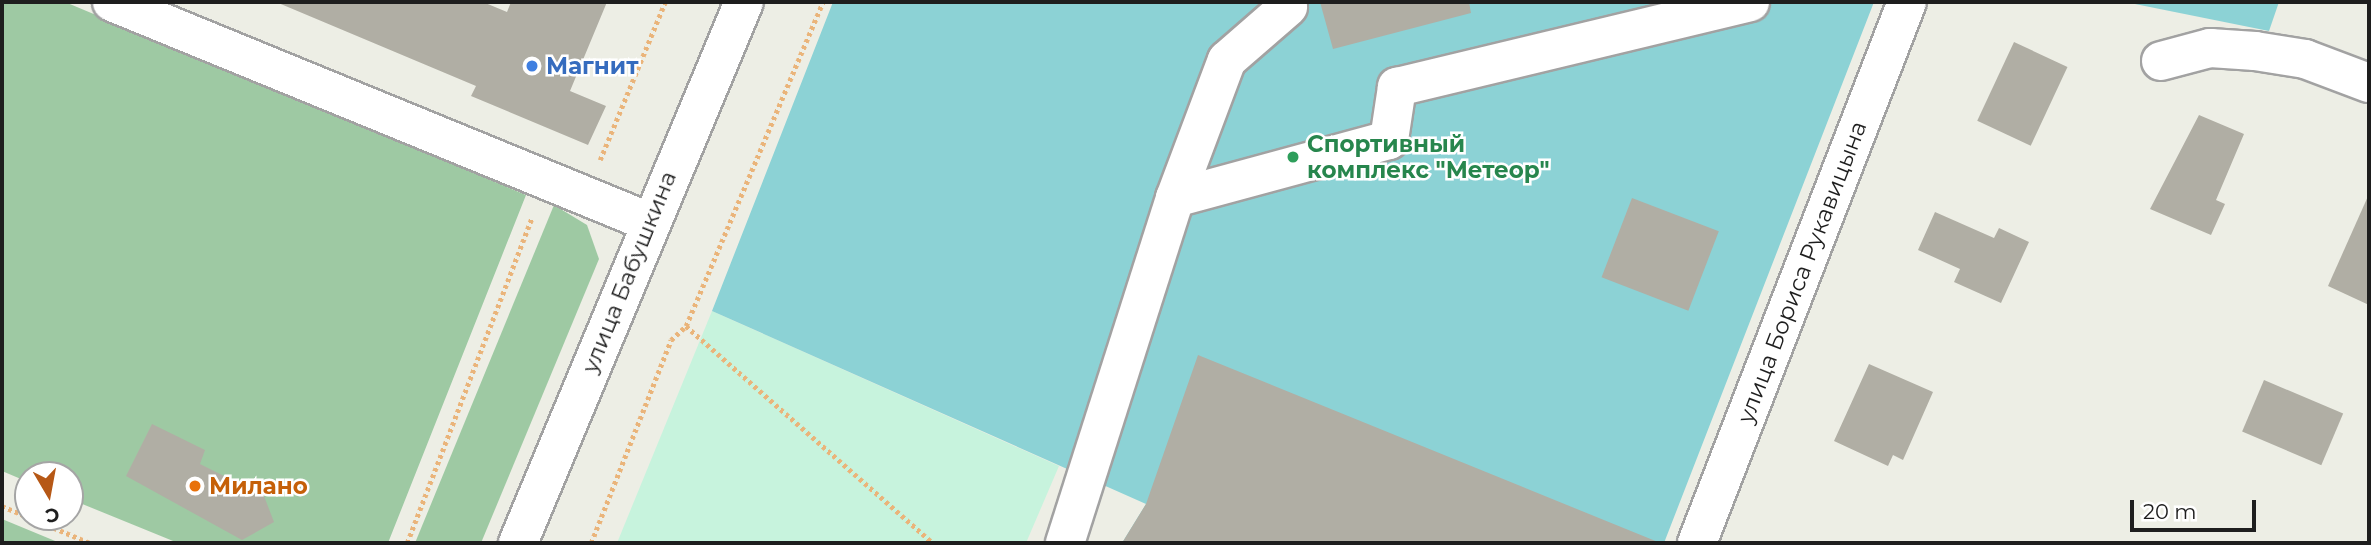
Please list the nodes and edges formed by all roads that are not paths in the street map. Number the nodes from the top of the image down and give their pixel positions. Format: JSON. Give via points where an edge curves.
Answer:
{"nodes":[{"id":1,"x":112,"y":2,"type":"edge"},
{"id":2,"x":744,"y":2,"type":"edge"},
{"id":3,"x":1750,"y":2,"type":"edge"},
{"id":4,"x":1907,"y":2,"type":"edge"},
{"id":5,"x":1288,"y":7,"type":"dead end"},
{"id":6,"x":2161,"y":61,"type":"dead end"},
{"id":7,"x":2369,"y":83,"type":"edge"},
{"id":8,"x":1175,"y":198,"type":"junction"},
{"id":9,"x":649,"y":222,"type":"junction"},
{"id":10,"x":518,"y":543,"type":"edge"},
{"id":11,"x":1065,"y":543,"type":"edge"},
{"id":12,"x":1697,"y":543,"type":"edge"}],
"edges":[{"from":1,"to":9,"type":"street"},
{"from":2,"to":9,"type":"street","name":"улица Бабушкина"},
{"from":3,"to":8,"type":"street","via":[[1397,88],[1390,140]]},
{"from":4,"to":12,"type":"street","name":"улица Бориса Рукавицына"},
{"from":5,"to":8,"type":"street","via":[[1227,60]]},
{"from":6,"to":7,"type":"street","via":[[2210,48],[2305,59]]},
{"from":8,"to":11,"type":"street"},
{"from":9,"to":10,"type":"street","name":"улица Бабушкина"}]}
